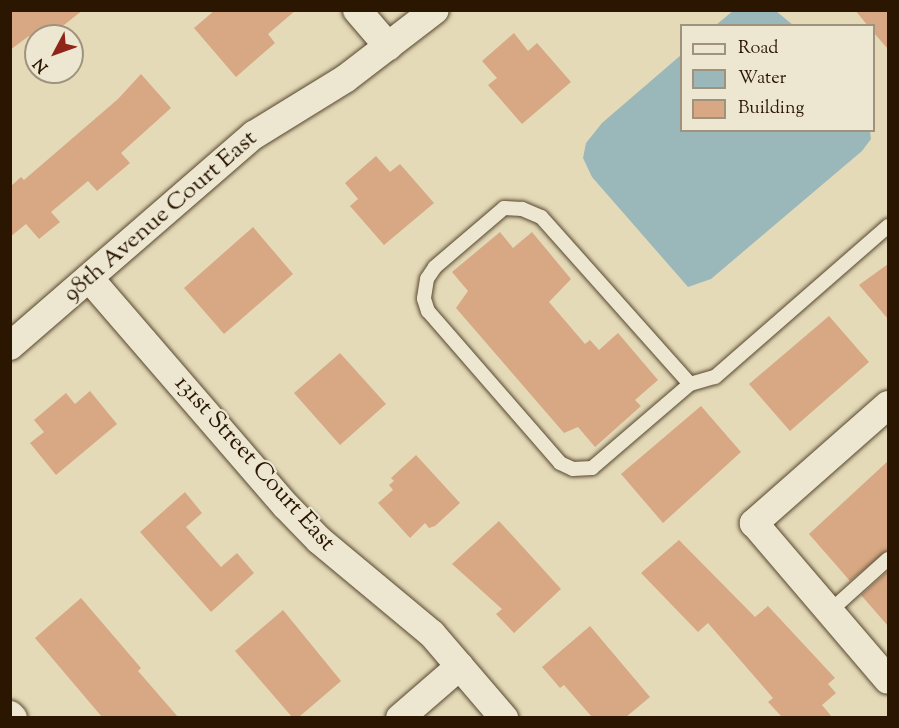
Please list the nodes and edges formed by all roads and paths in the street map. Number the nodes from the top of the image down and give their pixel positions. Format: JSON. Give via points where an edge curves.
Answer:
{"nodes":[{"id":1,"x":357,"y":10,"type":"edge"},
{"id":2,"x":435,"y":10,"type":"edge"},
{"id":3,"x":388,"y":46,"type":"junction"},
{"id":4,"x":888,"y":226,"type":"edge"},
{"id":5,"x":89,"y":278,"type":"junction"},
{"id":6,"x":10,"y":346,"type":"edge"},
{"id":7,"x":690,"y":384,"type":"junction"},
{"id":8,"x":888,"y":405,"type":"edge"},
{"id":9,"x":888,"y":559,"type":"edge"},
{"id":10,"x":830,"y":611,"type":"junction"},
{"id":11,"x":460,"y":666,"type":"junction"},
{"id":12,"x":888,"y":680,"type":"edge"},
{"id":13,"x":400,"y":717,"type":"edge"},
{"id":14,"x":504,"y":717,"type":"edge"}],
"edges":[{"from":1,"to":3,"type":"street"},
{"from":2,"to":3,"type":"street","name":"98th Avenue Court East"},
{"from":3,"to":5,"type":"street","name":"98th Avenue Court East","via":[[345,79],[254,135]]},
{"from":4,"to":7,"type":"lane","via":[[715,377]]},
{"from":5,"to":6,"type":"street","name":"98th Avenue Court East"},
{"from":5,"to":11,"type":"street","name":"131st Street Court East","via":[[319,540],[432,634]]},
{"from":7,"to":7,"type":"lane","via":[[592,468],[573,469],[560,463],[428,311],[424,299],[427,279],[435,267],[504,208],[522,209],[541,217]]},
{"from":8,"to":10,"type":"street","via":[[754,523]]},
{"from":9,"to":10,"type":"lane"},
{"from":10,"to":12,"type":"street"},
{"from":11,"to":13,"type":"street"},
{"from":11,"to":14,"type":"street","name":"131st Street Court East"}]}
